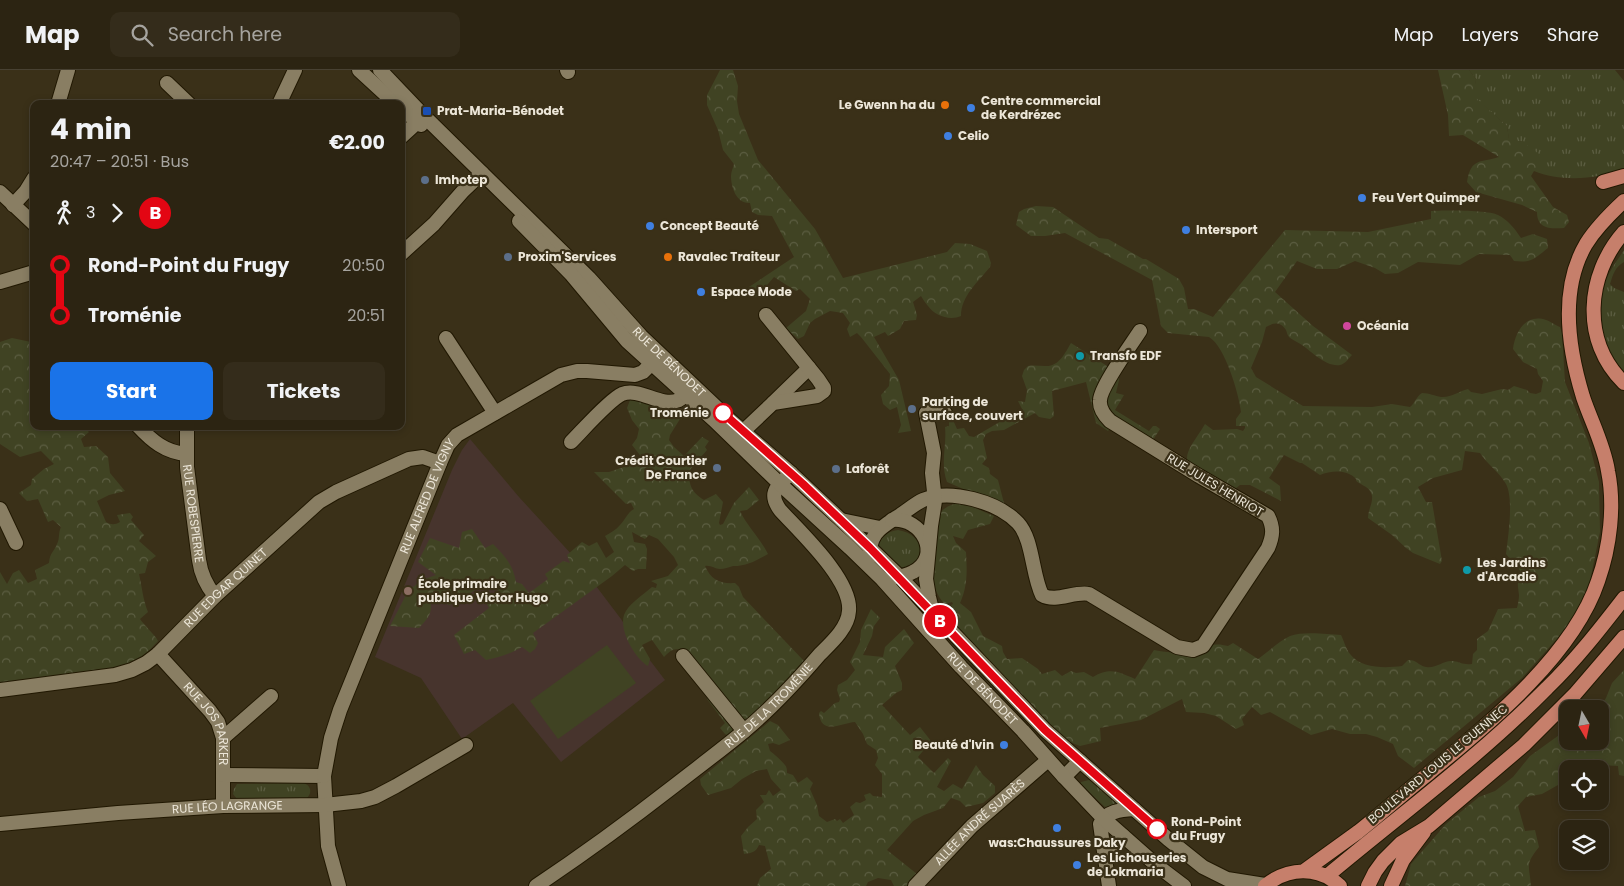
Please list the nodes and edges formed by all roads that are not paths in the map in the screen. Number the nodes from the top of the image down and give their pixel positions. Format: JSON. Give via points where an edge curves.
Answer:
{"nodes":[{"id":1,"x":68,"y":70,"type":"edge"},
{"id":2,"x":295,"y":70,"type":"edge"},
{"id":3,"x":359,"y":70,"type":"edge"},
{"id":4,"x":380,"y":70,"type":"edge"},
{"id":5,"x":167,"y":83,"type":"dead end"},
{"id":6,"x":59,"y":100,"type":"edge"},
{"id":7,"x":185,"y":100,"type":"edge"},
{"id":8,"x":281,"y":100,"type":"edge"},
{"id":9,"x":392,"y":100,"type":"edge"},
{"id":10,"x":405,"y":110,"type":"edge"},
{"id":11,"x":421,"y":119,"type":"junction"},
{"id":12,"x":405,"y":133,"type":"edge"},
{"id":13,"x":480,"y":176,"type":"junction"},
{"id":14,"x":1624,"y":176,"type":"edge"},
{"id":15,"x":1603,"y":182,"type":"dead end"},
{"id":16,"x":30,"y":185,"type":"edge"},
{"id":17,"x":0,"y":192,"type":"edge"},
{"id":18,"x":1624,"y":201,"type":"edge"},
{"id":19,"x":13,"y":205,"type":"junction"},
{"id":20,"x":30,"y":220,"type":"edge"},
{"id":21,"x":1624,"y":232,"type":"edge"},
{"id":22,"x":405,"y":250,"type":"edge"},
{"id":23,"x":30,"y":273,"type":"edge"},
{"id":24,"x":0,"y":282,"type":"edge"},
{"id":25,"x":766,"y":315,"type":"dead end"},
{"id":26,"x":1140,"y":331,"type":"dead end"},
{"id":27,"x":446,"y":338,"type":"dead end"},
{"id":28,"x":656,"y":359,"type":"junction"},
{"id":29,"x":809,"y":368,"type":"junction"},
{"id":30,"x":1624,"y":383,"type":"edge"},
{"id":31,"x":690,"y":390,"type":"junction"},
{"id":32,"x":773,"y":403,"type":"junction"},
{"id":33,"x":496,"y":413,"type":"junction"},
{"id":34,"x":945,"y":413,"type":"dead end"},
{"id":35,"x":142,"y":430,"type":"edge"},
{"id":36,"x":187,"y":430,"type":"edge"},
{"id":37,"x":739,"y":435,"type":"junction"},
{"id":38,"x":571,"y":442,"type":"dead end"},
{"id":39,"x":752,"y":447,"type":"junction"},
{"id":40,"x":186,"y":454,"type":"junction"},
{"id":41,"x":440,"y":463,"type":"junction"},
{"id":42,"x":791,"y":473,"type":"junction"},
{"id":43,"x":780,"y":484,"type":"junction"},
{"id":44,"x":935,"y":496,"type":"junction"},
{"id":45,"x":0,"y":509,"type":"edge"},
{"id":46,"x":841,"y":520,"type":"junction"},
{"id":47,"x":892,"y":520,"type":"junction"},
{"id":48,"x":880,"y":528,"type":"junction"},
{"id":49,"x":16,"y":543,"type":"dead end"},
{"id":50,"x":870,"y":548,"type":"junction"},
{"id":51,"x":928,"y":554,"type":"junction"},
{"id":52,"x":877,"y":574,"type":"junction"},
{"id":53,"x":899,"y":576,"type":"junction"},
{"id":54,"x":215,"y":596,"type":"junction"},
{"id":55,"x":1624,"y":598,"type":"edge"},
{"id":56,"x":933,"y":614,"type":"junction"},
{"id":57,"x":1624,"y":637,"type":"edge"},
{"id":58,"x":158,"y":654,"type":"junction"},
{"id":59,"x":683,"y":656,"type":"dead end"},
{"id":60,"x":0,"y":690,"type":"edge"},
{"id":61,"x":270,"y":696,"type":"dead end"},
{"id":62,"x":744,"y":731,"type":"junction"},
{"id":63,"x":223,"y":738,"type":"junction"},
{"id":64,"x":466,"y":745,"type":"dead end"},
{"id":65,"x":1048,"y":760,"type":"junction"},
{"id":66,"x":1080,"y":761,"type":"junction"},
{"id":67,"x":223,"y":775,"type":"junction"},
{"id":68,"x":324,"y":776,"type":"junction"},
{"id":69,"x":1064,"y":777,"type":"junction"},
{"id":70,"x":326,"y":804,"type":"junction"},
{"id":71,"x":223,"y":806,"type":"junction"},
{"id":72,"x":1134,"y":809,"type":"junction"},
{"id":73,"x":1103,"y":818,"type":"junction"},
{"id":74,"x":0,"y":824,"type":"edge"},
{"id":75,"x":1429,"y":826,"type":"junction"},
{"id":76,"x":1123,"y":836,"type":"junction"},
{"id":77,"x":1105,"y":858,"type":"junction"},
{"id":78,"x":1304,"y":871,"type":"junction"},
{"id":79,"x":1327,"y":876,"type":"junction"},
{"id":80,"x":339,"y":886,"type":"edge"},
{"id":81,"x":536,"y":886,"type":"edge"},
{"id":82,"x":915,"y":886,"type":"edge"},
{"id":83,"x":1110,"y":886,"type":"edge"},
{"id":84,"x":1184,"y":886,"type":"edge"},
{"id":85,"x":1265,"y":886,"type":"edge"},
{"id":86,"x":1340,"y":886,"type":"edge"},
{"id":87,"x":1368,"y":886,"type":"edge"},
{"id":88,"x":1391,"y":886,"type":"edge"}],
"edges":[{"from":1,"to":6,"type":"street"},
{"from":2,"to":8,"type":"street"},
{"from":3,"to":9,"type":"street"},
{"from":4,"to":11,"type":"street","name":"RUE DE BÉNODET"},
{"from":5,"to":7,"type":"street"},
{"from":10,"to":11,"type":"street","name":"RUE DE BÉNODET"},
{"from":11,"to":12,"type":"street"},
{"from":11,"to":13,"type":"street","name":"RUE DE BÉNODET"},
{"from":13,"to":22,"type":"street"},
{"from":13,"to":28,"type":"street","name":"RUE DE BÉNODET","via":[[541,237],[619,333]]},
{"from":14,"to":15,"type":"main road"},
{"from":16,"to":19,"type":"street"},
{"from":17,"to":19,"type":"street"},
{"from":18,"to":78,"type":"main road","name":"BOULEVARD LOUIS LE GUENNEC","via":[[1602,222],[1586,244],[1575,270],[1568,302],[1576,368],[1606,460],[1611,497],[1602,569],[1586,609],[1569,637],[1492,719],[1363,827]]},
{"from":19,"to":20,"type":"street"},
{"from":21,"to":30,"type":"main road","via":[[1601,269],[1594,308],[1600,347],[1612,370]]},
{"from":23,"to":24,"type":"street"},
{"from":25,"to":29,"type":"street"},
{"from":26,"to":44,"type":"street","name":"RUE JULES HENRIOT","via":[[1101,394],[1102,412],[1198,476],[1268,516],[1272,523],[1273,536],[1268,548],[1207,642],[1198,649],[1177,647],[1089,594],[1042,595],[1023,530],[1014,520],[994,507],[967,498]]},
{"from":27,"to":33,"type":"street"},
{"from":28,"to":31,"type":"street","name":"RUE DE BÉNODET"},
{"from":28,"to":33,"type":"street","name":"RUE ALFRED DE VIGNY","via":[[635,375],[568,372]]},
{"from":29,"to":32,"type":"street"},
{"from":29,"to":32,"type":"street","via":[[824,392]]},
{"from":31,"to":37,"type":"street","name":"RUE DE BÉNODET"},
{"from":31,"to":38,"type":"street","via":[[674,401],[622,394]]},
{"from":32,"to":37,"type":"street"},
{"from":33,"to":41,"type":"street","name":"RUE ALFRED DE VIGNY","via":[[456,435]]},
{"from":34,"to":44,"type":"street","via":[[926,413],[934,453]]},
{"from":35,"to":40,"type":"street","via":[[162,447]]},
{"from":36,"to":40,"type":"street","name":"RUE ROBESPIERRE"},
{"from":37,"to":39,"type":"street","name":"RUE DE BÉNODET"},
{"from":39,"to":42,"type":"street","name":"RUE DE BÉNODET"},
{"from":39,"to":43,"type":"street","name":"RUE DE BÉNODET"},
{"from":40,"to":54,"type":"street","name":"RUE ROBESPIERRE","via":[[201,574]]},
{"from":41,"to":54,"type":"street","name":"RUE EDGAR QUINET","via":[[423,458],[409,460],[326,497]]},
{"from":41,"to":68,"type":"street","name":"RUE ALFRED DE VIGNY","via":[[335,724]]},
{"from":42,"to":43,"type":"street"},
{"from":42,"to":46,"type":"street","name":"RUE DE BÉNODET"},
{"from":43,"to":52,"type":"street","name":"RUE DE BÉNODET"},
{"from":43,"to":62,"type":"street","name":"RUE DE LA TROMÉNIE","via":[[774,493],[776,504],[833,571],[847,594],[849,611],[845,624],[828,646]]},
{"from":44,"to":47,"type":"street","via":[[922,500]]},
{"from":44,"to":51,"type":"street"},
{"from":45,"to":49,"type":"street"},
{"from":46,"to":48,"type":"street"},
{"from":46,"to":50,"type":"street","name":"RUE DE BÉNODET"},
{"from":47,"to":48,"type":"street"},
{"from":47,"to":51,"type":"street","via":[[906,521],[919,529]]},
{"from":48,"to":50,"type":"street"},
{"from":50,"to":52,"type":"street","via":[[869,557]]},
{"from":50,"to":53,"type":"street","name":"RUE DE BÉNODET"},
{"from":51,"to":53,"type":"street","via":[[917,569]]},
{"from":51,"to":56,"type":"street","via":[[926,579]]},
{"from":52,"to":53,"type":"street"},
{"from":52,"to":65,"type":"street","name":"RUE DE BÉNODET"},
{"from":53,"to":56,"type":"street","name":"RUE DE BÉNODET"},
{"from":54,"to":58,"type":"street","name":"RUE EDGAR QUINET"},
{"from":55,"to":79,"type":"main road","name":"BOULEVARD LOUIS LE GUENNEC","via":[[1554,681],[1515,720]]},
{"from":56,"to":66,"type":"street","name":"RUE DE BÉNODET","via":[[1045,730]]},
{"from":57,"to":75,"type":"main road","via":[[1558,713]]},
{"from":58,"to":60,"type":"street","name":"RUE EDGAR QUINET","via":[[140,667],[115,674]]},
{"from":58,"to":63,"type":"street","name":"RUE JOS PARKER","via":[[210,711]]},
{"from":59,"to":62,"type":"street"},
{"from":61,"to":63,"type":"street"},
{"from":62,"to":81,"type":"street","name":"RUE DE LA TROMÉNIE","via":[[600,843]]},
{"from":63,"to":67,"type":"street","name":"RUE JOS PARKER"},
{"from":64,"to":70,"type":"street","name":"RUE LÉO LAGRANGE","via":[[376,797]]},
{"from":65,"to":69,"type":"street","name":"RUE DE BÉNODET"},
{"from":65,"to":82,"type":"street","name":"ALLÉE ANDRÉ SUARÈS","via":[[972,826]]},
{"from":66,"to":69,"type":"street"},
{"from":66,"to":72,"type":"street","name":"RUE DE BÉNODET"},
{"from":67,"to":68,"type":"street"},
{"from":67,"to":71,"type":"street","name":"RUE JOS PARKER"},
{"from":68,"to":70,"type":"street"},
{"from":69,"to":73,"type":"street","name":"RUE DE BÉNODET"},
{"from":70,"to":71,"type":"street","name":"RUE LÉO LAGRANGE"},
{"from":70,"to":80,"type":"street","via":[[328,846]]},
{"from":71,"to":74,"type":"street","name":"RUE LÉO LAGRANGE"},
{"from":72,"to":73,"type":"street","via":[[1114,812]]},
{"from":72,"to":85,"type":"street","name":"RUE DE BÉNODET","via":[[1189,857],[1214,873],[1227,879]]},
{"from":73,"to":76,"type":"street","name":"RUE DE BÉNODET"},
{"from":73,"to":77,"type":"street","via":[[1099,826]]},
{"from":75,"to":87,"type":"main road","via":[[1401,843],[1375,872]]},
{"from":75,"to":88,"type":"main road","via":[[1403,860]]},
{"from":76,"to":77,"type":"street"},
{"from":76,"to":84,"type":"street","name":"RUE DE BÉNODET"},
{"from":77,"to":83,"type":"street"},
{"from":78,"to":79,"type":"main road"},
{"from":78,"to":85,"type":"main road","via":[[1283,874]]},
{"from":79,"to":86,"type":"main road"}]}
